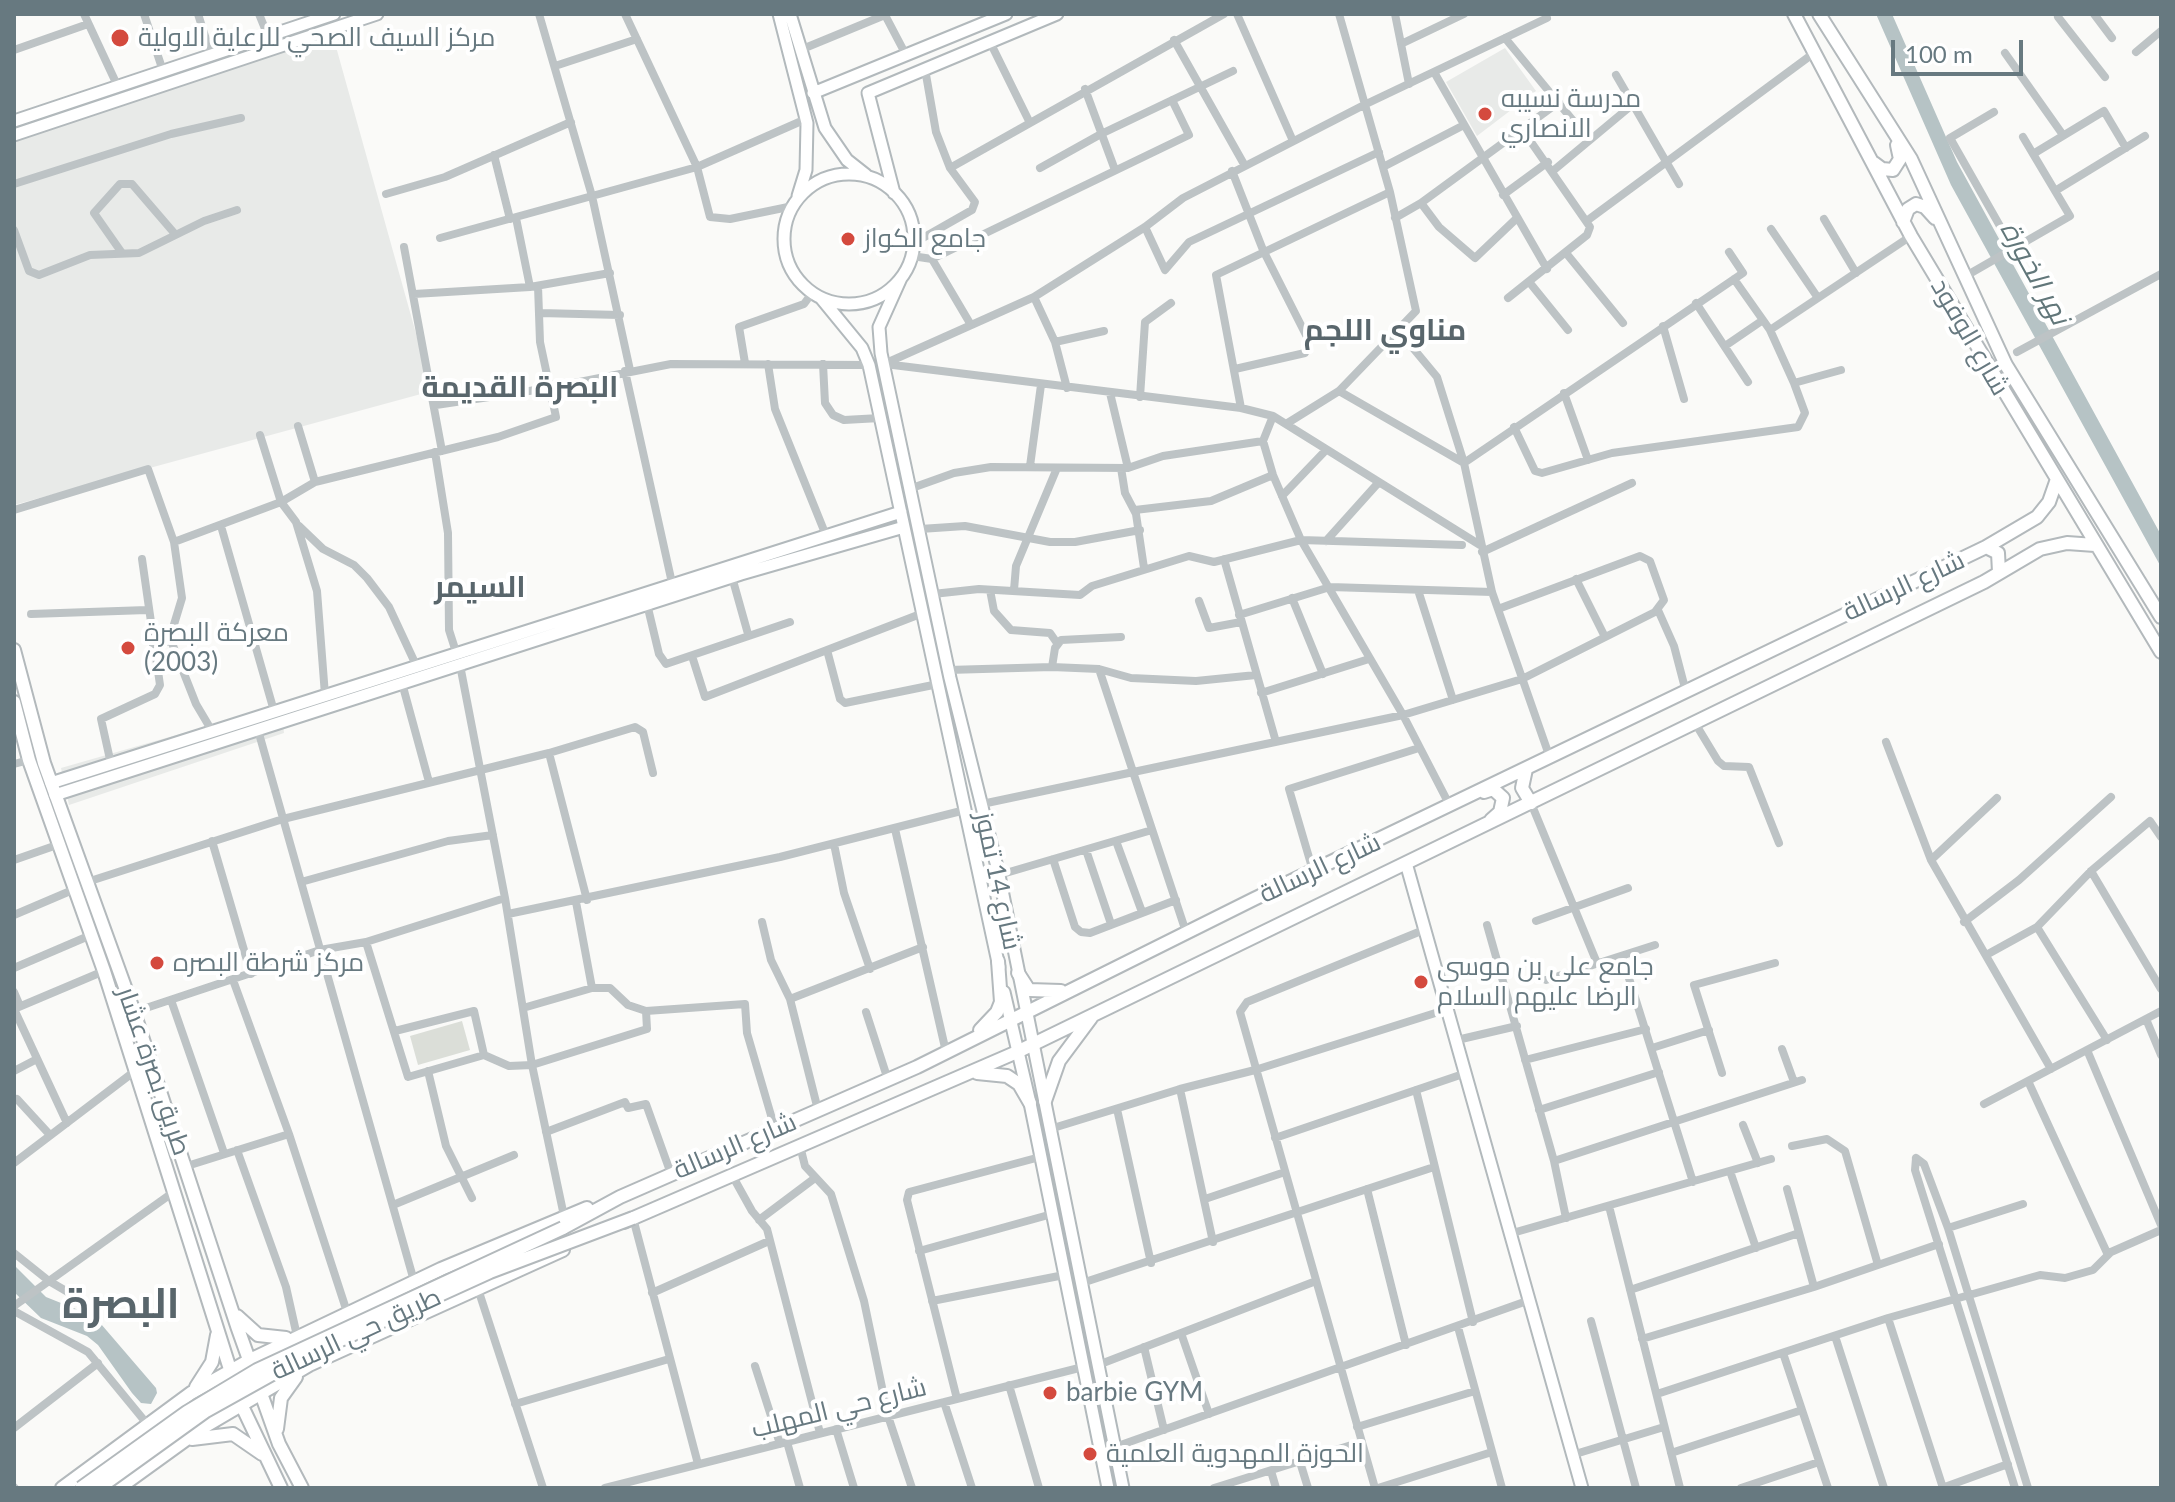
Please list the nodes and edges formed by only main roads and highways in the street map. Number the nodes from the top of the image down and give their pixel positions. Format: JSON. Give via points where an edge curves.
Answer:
{"nodes":[{"id":1,"x":334,"y":14,"type":"edge"},
{"id":2,"x":377,"y":14,"type":"edge"},
{"id":3,"x":779,"y":14,"type":"edge"},
{"id":4,"x":790,"y":14,"type":"edge"},
{"id":5,"x":1006,"y":14,"type":"edge"},
{"id":6,"x":1057,"y":14,"type":"edge"},
{"id":7,"x":1794,"y":14,"type":"edge"},
{"id":8,"x":1819,"y":14,"type":"edge"},
{"id":9,"x":978,"y":19,"type":"edge"},
{"id":10,"x":813,"y":93,"type":"junction"},
{"id":11,"x":14,"y":121,"type":"edge"},
{"id":12,"x":1893,"y":132,"type":"junction"},
{"id":13,"x":14,"y":135,"type":"edge"},
{"id":14,"x":1867,"y":154,"type":"junction"},
{"id":15,"x":866,"y":176,"type":"junction"},
{"id":16,"x":894,"y":193,"type":"junction"},
{"id":17,"x":795,"y":202,"type":"junction"},
{"id":18,"x":1903,"y":222,"type":"junction"},
{"id":19,"x":1939,"y":223,"type":"junction"},
{"id":20,"x":901,"y":278,"type":"junction"},
{"id":21,"x":816,"y":296,"type":"junction"},
{"id":22,"x":2056,"y":482,"type":"junction"},
{"id":23,"x":901,"y":512,"type":"junction"},
{"id":24,"x":904,"y":527,"type":"junction"},
{"id":25,"x":2095,"y":545,"type":"junction"},
{"id":26,"x":1986,"y":547,"type":"junction"},
{"id":27,"x":1999,"y":572,"type":"junction"},
{"id":28,"x":2160,"y":615,"type":"edge"},
{"id":29,"x":14,"y":650,"type":"edge"},
{"id":30,"x":2161,"y":652,"type":"edge"},
{"id":31,"x":14,"y":702,"type":"edge"},
{"id":32,"x":1526,"y":769,"type":"junction"},
{"id":33,"x":53,"y":789,"type":"junction"},
{"id":34,"x":1472,"y":795,"type":"junction"},
{"id":35,"x":1531,"y":803,"type":"junction"},
{"id":36,"x":1485,"y":825,"type":"junction"},
{"id":37,"x":1406,"y":863,"type":"junction"},
{"id":38,"x":998,"y":961,"type":"junction"},
{"id":39,"x":1018,"y":973,"type":"junction"},
{"id":40,"x":1076,"y":988,"type":"junction"},
{"id":41,"x":1027,"y":1012,"type":"junction"},
{"id":42,"x":1093,"y":1015,"type":"junction"},
{"id":43,"x":1010,"y":1020,"type":"junction"},
{"id":44,"x":1034,"y":1044,"type":"junction"},
{"id":45,"x":959,"y":1045,"type":"junction"},
{"id":46,"x":1017,"y":1052,"type":"junction"},
{"id":47,"x":969,"y":1073,"type":"junction"},
{"id":48,"x":1045,"y":1101,"type":"junction"},
{"id":49,"x":1030,"y":1103,"type":"junction"},
{"id":50,"x":633,"y":1218,"type":"junction"},
{"id":51,"x":563,"y":1222,"type":"junction"},
{"id":52,"x":231,"y":1307,"type":"junction"},
{"id":53,"x":217,"y":1326,"type":"junction"},
{"id":54,"x":297,"y":1336,"type":"junction"},
{"id":55,"x":250,"y":1360,"type":"junction"},
{"id":56,"x":309,"y":1365,"type":"junction"},
{"id":57,"x":231,"y":1371,"type":"junction"},
{"id":58,"x":261,"y":1392,"type":"junction"},
{"id":59,"x":191,"y":1393,"type":"junction"},
{"id":60,"x":241,"y":1404,"type":"junction"},
{"id":61,"x":185,"y":1441,"type":"junction"},
{"id":62,"x":279,"y":1444,"type":"junction"},
{"id":63,"x":263,"y":1455,"type":"junction"},
{"id":64,"x":62,"y":1488,"type":"edge"},
{"id":65,"x":81,"y":1488,"type":"edge"},
{"id":66,"x":99,"y":1488,"type":"edge"},
{"id":67,"x":119,"y":1488,"type":"edge"},
{"id":68,"x":281,"y":1488,"type":"edge"},
{"id":69,"x":302,"y":1488,"type":"edge"},
{"id":70,"x":1108,"y":1488,"type":"edge"},
{"id":71,"x":1123,"y":1488,"type":"edge"},
{"id":72,"x":1582,"y":1488,"type":"edge"}],
"edges":[{"from":1,"to":11,"type":"main road"},
{"from":2,"to":13,"type":"main road"},
{"from":3,"to":17,"type":"main road","via":[[806,119],[806,170]]},
{"from":4,"to":10,"type":"main road"},
{"from":5,"to":9,"type":"main road"},
{"from":6,"to":16,"type":"main road","via":[[868,93]]},
{"from":7,"to":14,"type":"main road","name":"شارع الوفود"},
{"from":8,"to":12,"type":"main road","name":"شارع الوفود"},
{"from":9,"to":10,"type":"main road"},
{"from":10,"to":15,"type":"main road","via":[[834,143]]},
{"from":12,"to":14,"type":"main road","via":[[1900,159],[1893,170],[1882,169]]},
{"from":12,"to":19,"type":"main road","name":"شارع الوفود"},
{"from":14,"to":18,"type":"main road","name":"شارع الوفود"},
{"from":15,"to":16,"type":"main road"},
{"from":15,"to":17,"type":"main road","via":[[821,180]]},
{"from":16,"to":20,"type":"main road","via":[[912,221],[913,250]]},
{"from":17,"to":21,"type":"main road","via":[[786,221],[785,253],[791,269]]},
{"from":18,"to":19,"type":"main road","via":[[1916,204]]},
{"from":18,"to":22,"type":"main road","name":"شارع الوفود"},
{"from":19,"to":28,"type":"main road","name":"شارع الوفود","via":[[2006,365]]},
{"from":20,"to":21,"type":"main road","via":[[869,301],[850,304]]},
{"from":20,"to":39,"type":"main road","name":"شارع 14 تموز","via":[[879,327],[884,364]]},
{"from":21,"to":23,"type":"main road","name":"شارع 14 تموز","via":[[862,348],[869,365]]},
{"from":22,"to":25,"type":"main road","name":"شارع الوفود"},
{"from":22,"to":26,"type":"main road","name":"شارع الرسالة","via":[[2037,517]]},
{"from":23,"to":24,"type":"main road","name":"شارع 14 تموز"},
{"from":23,"to":33,"type":"main road","via":[[212,731]]},
{"from":24,"to":33,"type":"main road"},
{"from":24,"to":38,"type":"main road","name":"شارع 14 تموز"},
{"from":25,"to":27,"type":"main road","name":"شارع الرسالة","via":[[2049,546]]},
{"from":25,"to":30,"type":"main road","name":"شارع الوفود"},
{"from":26,"to":27,"type":"main road","via":[[1998,553]]},
{"from":26,"to":32,"type":"main road","name":"شارع الرسالة"},
{"from":27,"to":35,"type":"main road","name":"شارع الرسالة"},
{"from":29,"to":33,"type":"main road","name":"طريق بصرة عشار"},
{"from":31,"to":53,"type":"main road"},
{"from":32,"to":34,"type":"main road","name":"شارع الرسالة"},
{"from":32,"to":35,"type":"main road","via":[[1522,788]]},
{"from":33,"to":52,"type":"main road","name":"طريق بصرة عشار","via":[[187,1166]]},
{"from":34,"to":36,"type":"main road","via":[[1493,789],[1503,798],[1500,812]]},
{"from":34,"to":40,"type":"main road","name":"شارع الرسالة"},
{"from":35,"to":36,"type":"main road","name":"شارع الرسالة"},
{"from":36,"to":37,"type":"main road","name":"شارع الرسالة"},
{"from":37,"to":42,"type":"main road","name":"شارع الرسالة"},
{"from":37,"to":72,"type":"main road"},
{"from":38,"to":43,"type":"main road","name":"شارع 14 تموز"},
{"from":38,"to":45,"type":"main road","via":[[997,1012]]},
{"from":39,"to":40,"type":"main road","via":[[1036,992]]},
{"from":39,"to":41,"type":"main road","name":"شارع 14 تموز"},
{"from":40,"to":41,"type":"main road","name":"شارع الرسالة"},
{"from":41,"to":43,"type":"main road","name":"شارع الرسالة"},
{"from":41,"to":44,"type":"main road","name":"شارع 14 تموز"},
{"from":42,"to":44,"type":"main road","name":"شارع الرسالة"},
{"from":42,"to":48,"type":"main road","via":[[1065,1049]]},
{"from":43,"to":45,"type":"main road","name":"شارع الرسالة"},
{"from":43,"to":46,"type":"main road","name":"شارع 14 تموز"},
{"from":44,"to":46,"type":"main road","name":"شارع الرسالة"},
{"from":44,"to":48,"type":"main road","name":"شارع 14 تموز"},
{"from":45,"to":51,"type":"main road","name":"شارع الرسالة"},
{"from":46,"to":47,"type":"main road","name":"طريق حي الرسالة"},
{"from":46,"to":49,"type":"main road","name":"شارع 14 تموز"},
{"from":47,"to":49,"type":"main road","via":[[1007,1076]]},
{"from":47,"to":50,"type":"main road","name":"طريق حي الرسالة"},
{"from":48,"to":71,"type":"main road","name":"شارع 14 تموز"},
{"from":49,"to":70,"type":"main road","name":"شارع 14 تموز"},
{"from":50,"to":56,"type":"main road","name":"طريق حي الرسالة"},
{"from":50,"to":66,"type":"main road","name":"طريق حي الرسالة","bridge":true,"via":[[490,1272],[301,1358],[206,1411]]},
{"from":51,"to":54,"type":"main road","via":[[414,1281]]},
{"from":51,"to":65,"type":"main road","name":"طريق حي الرسالة","bridge":true,"via":[[257,1370],[187,1412]]},
{"from":52,"to":54,"type":"main road","via":[[247,1328],[265,1338]]},
{"from":52,"to":55,"type":"main road","name":"طريق بصرة عشار"},
{"from":53,"to":57,"type":"main road"},
{"from":53,"to":59,"type":"main road","via":[[212,1362]]},
{"from":54,"to":55,"type":"main road"},
{"from":55,"to":57,"type":"main road"},
{"from":55,"to":58,"type":"main road","name":"طريق بصرة عشار"},
{"from":56,"to":58,"type":"main road","name":"طريق حي الرسالة"},
{"from":56,"to":62,"type":"main road","via":[[281,1398]]},
{"from":57,"to":59,"type":"main road"},
{"from":57,"to":60,"type":"main road"},
{"from":58,"to":60,"type":"main road","name":"طريق حي الرسالة"},
{"from":58,"to":62,"type":"main road","name":"طريق بصرة عشار"},
{"from":59,"to":64,"type":"main road"},
{"from":60,"to":61,"type":"main road","name":"طريق حي الرسالة"},
{"from":60,"to":63,"type":"main road"},
{"from":61,"to":63,"type":"main road","via":[[233,1434]]},
{"from":61,"to":67,"type":"main road","name":"طريق حي الرسالة"},
{"from":62,"to":69,"type":"main road","name":"طريق بصرة عشار"},
{"from":63,"to":68,"type":"main road"}]}
